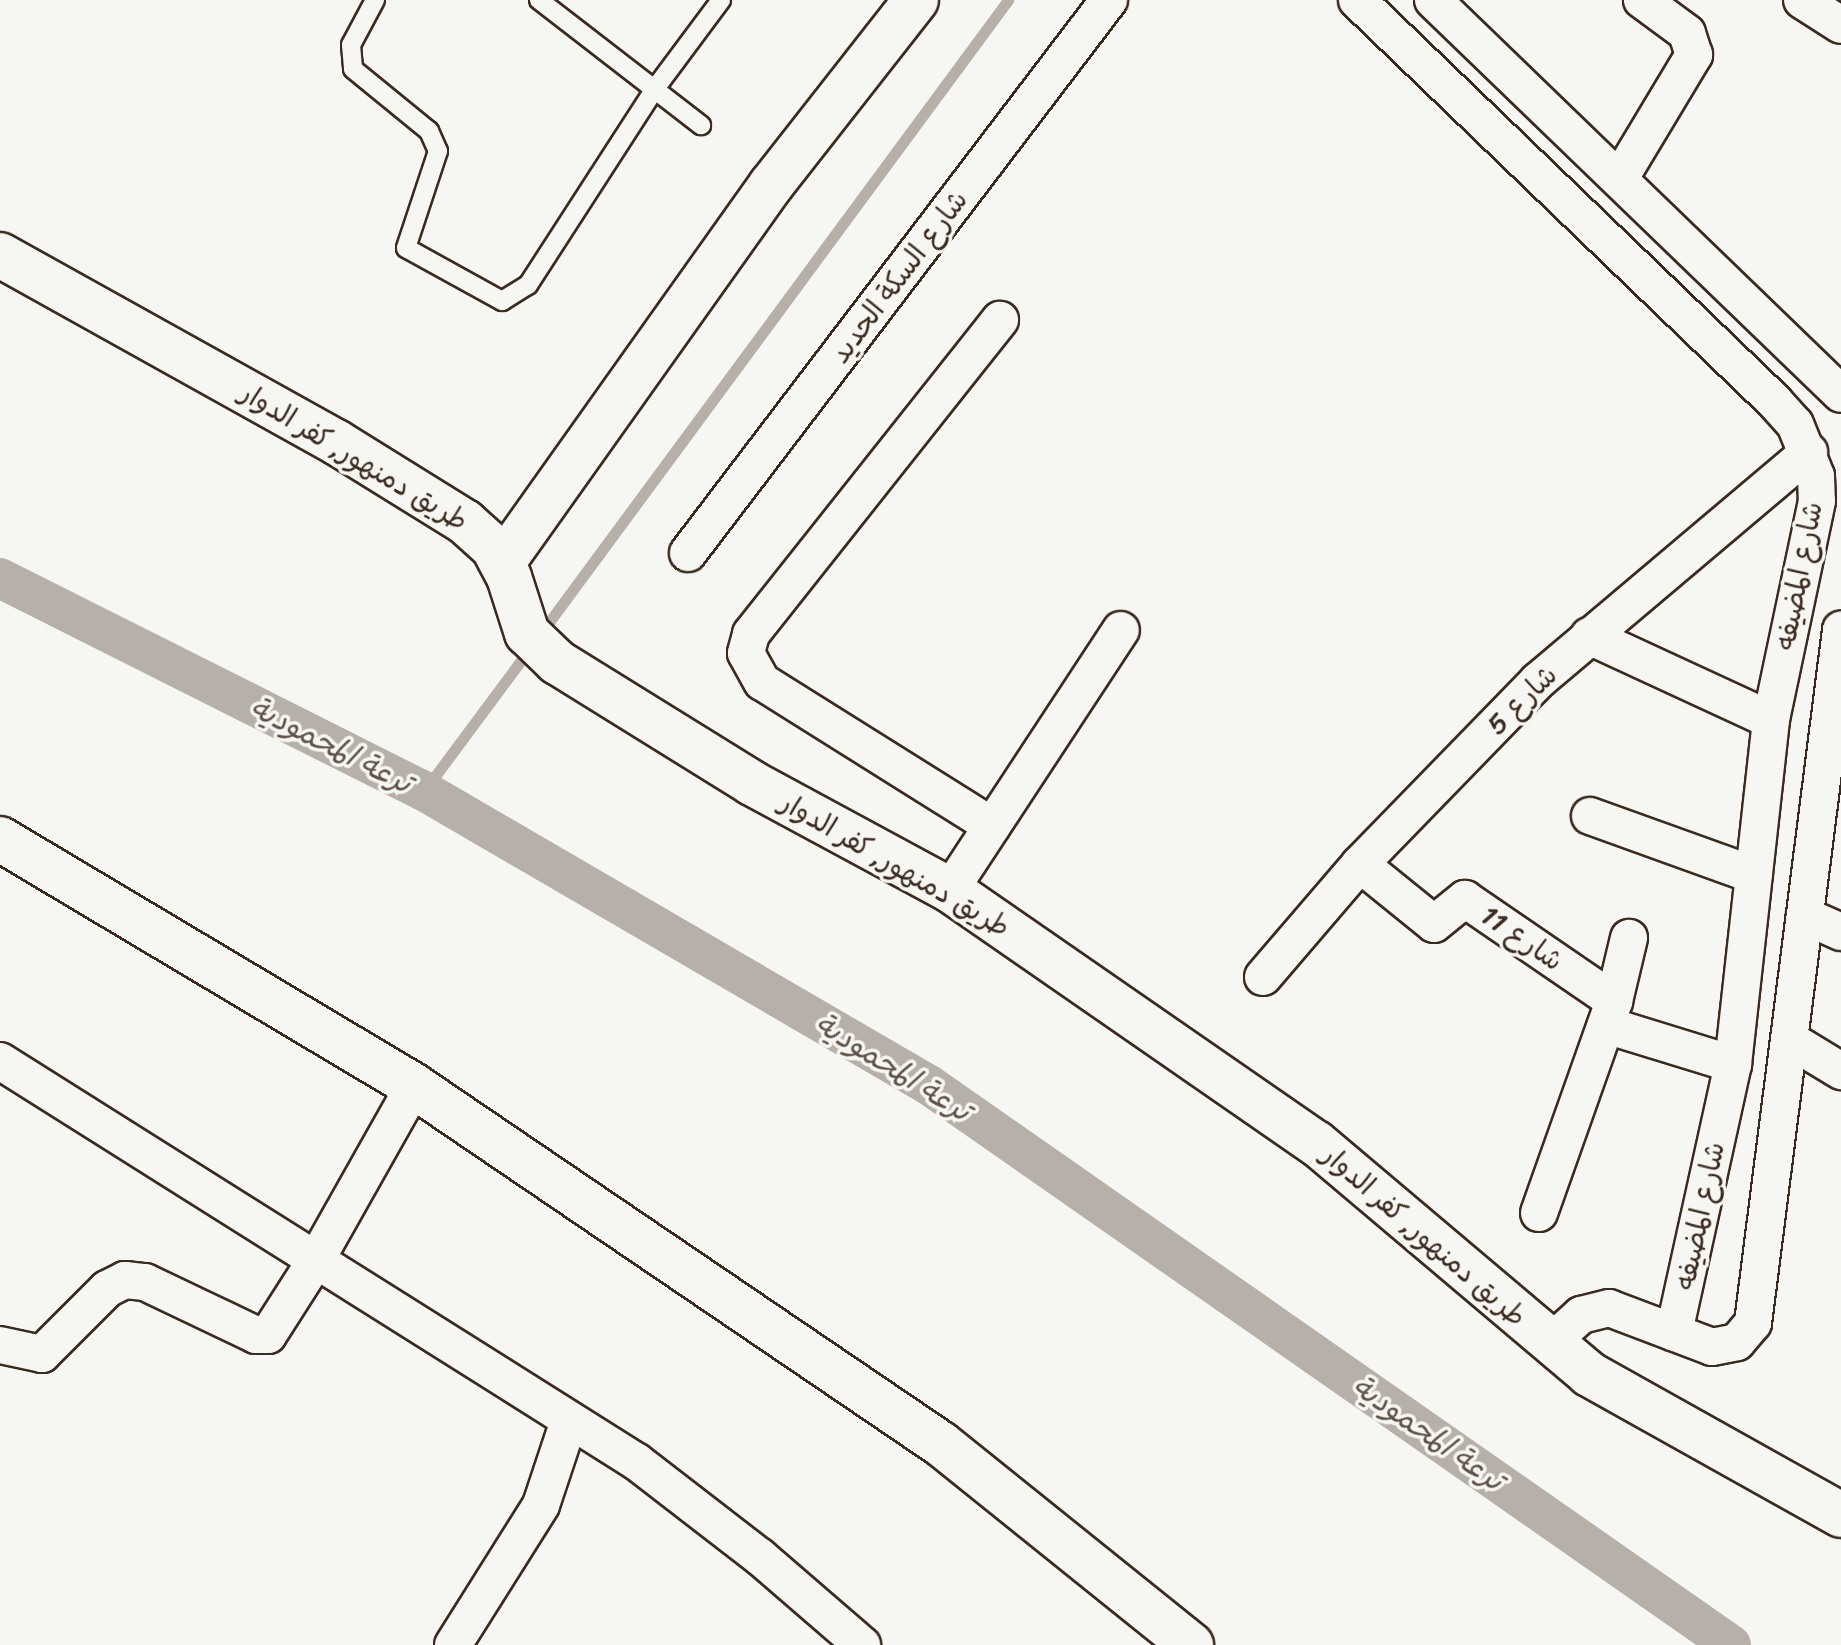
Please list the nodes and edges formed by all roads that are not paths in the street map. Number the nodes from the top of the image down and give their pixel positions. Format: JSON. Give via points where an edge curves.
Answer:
{"nodes":[{"id":1,"x":375,"y":0,"type":"edge"},
{"id":2,"x":539,"y":0,"type":"edge"},
{"id":3,"x":721,"y":0,"type":"edge"},
{"id":4,"x":916,"y":0,"type":"edge"},
{"id":5,"x":1109,"y":0,"type":"edge"},
{"id":6,"x":1357,"y":0,"type":"edge"},
{"id":7,"x":1433,"y":0,"type":"edge"},
{"id":8,"x":1642,"y":0,"type":"edge"},
{"id":9,"x":1802,"y":0,"type":"edge"},
{"id":10,"x":1841,"y":25,"type":"edge"},
{"id":11,"x":654,"y":90,"type":"junction"},
{"id":12,"x":701,"y":125,"type":"dead end"},
{"id":13,"x":1620,"y":178,"type":"junction"},
{"id":14,"x":1650,"y":206,"type":"junction"},
{"id":15,"x":1614,"y":244,"type":"junction"},
{"id":16,"x":0,"y":255,"type":"edge"},
{"id":17,"x":1000,"y":320,"type":"dead end"},
{"id":18,"x":1841,"y":394,"type":"edge"},
{"id":19,"x":1809,"y":452,"type":"junction"},
{"id":20,"x":688,"y":553,"type":"dead end"},
{"id":21,"x":503,"y":562,"type":"junction"},
{"id":22,"x":1121,"y":630,"type":"dead end"},
{"id":23,"x":1589,"y":636,"type":"junction"},
{"id":24,"x":1839,"y":647,"type":"edge"},
{"id":25,"x":1771,"y":720,"type":"junction"},
{"id":26,"x":1590,"y":816,"type":"dead end"},
{"id":27,"x":992,"y":826,"type":"junction"},
{"id":28,"x":0,"y":839,"type":"edge"},
{"id":29,"x":1827,"y":852,"type":"edge"},
{"id":30,"x":1360,"y":864,"type":"junction"},
{"id":31,"x":1754,"y":875,"type":"junction"},
{"id":32,"x":950,"y":890,"type":"junction"},
{"id":33,"x":1805,"y":916,"type":"junction"},
{"id":34,"x":1841,"y":932,"type":"edge"},
{"id":35,"x":1629,"y":938,"type":"dead end"},
{"id":36,"x":1263,"y":977,"type":"dead end"},
{"id":37,"x":1610,"y":1013,"type":"junction"},
{"id":38,"x":1790,"y":1040,"type":"junction"},
{"id":39,"x":0,"y":1061,"type":"edge"},
{"id":40,"x":1733,"y":1064,"type":"junction"},
{"id":41,"x":1841,"y":1071,"type":"edge"},
{"id":42,"x":414,"y":1086,"type":"junction"},
{"id":43,"x":1539,"y":1213,"type":"dead end"},
{"id":44,"x":316,"y":1260,"type":"junction"},
{"id":45,"x":1674,"y":1333,"type":"junction"},
{"id":46,"x":1550,"y":1343,"type":"junction"},
{"id":47,"x":0,"y":1345,"type":"edge"},
{"id":48,"x":569,"y":1421,"type":"junction"},
{"id":49,"x":1841,"y":1515,"type":"edge"},
{"id":50,"x":453,"y":1645,"type":"edge"},
{"id":51,"x":862,"y":1645,"type":"edge"},
{"id":52,"x":1191,"y":1645,"type":"edge"}],
"edges":[{"from":1,"to":11,"type":"lane","via":[[351,45],[353,69],[429,131],[438,151],[406,248],[502,301],[528,285]]},
{"from":2,"to":11,"type":"lane"},
{"from":3,"to":11,"type":"lane"},
{"from":4,"to":21,"type":"main road","via":[[771,185]]},
{"from":5,"to":20,"type":"street","name":"شارع السكة الحديد"},
{"from":6,"to":15,"type":"street","name":"شارع المضيفه"},
{"from":7,"to":13,"type":"street"},
{"from":8,"to":13,"type":"street","via":[[1687,33],[1694,55]]},
{"from":9,"to":10,"type":"street"},
{"from":11,"to":12,"type":"lane"},
{"from":13,"to":14,"type":"street"},
{"from":14,"to":15,"type":"street"},
{"from":14,"to":18,"type":"street"},
{"from":15,"to":19,"type":"street","name":"شارع المضيفه","via":[[1774,401],[1795,424]]},
{"from":16,"to":21,"type":"main road","name":"طريق دمنهور, كفر الدوار","via":[[336,442],[480,533]]},
{"from":17,"to":27,"type":"street","via":[[751,634],[746,653],[762,682]]},
{"from":19,"to":23,"type":"street","name":"شارع 5"},
{"from":19,"to":25,"type":"street","name":"شارع المضيفه","via":[[1817,501]]},
{"from":21,"to":32,"type":"main road","name":"طريق دمنهور, كفر الدوار","via":[[518,614],[540,650],[752,783]]},
{"from":22,"to":27,"type":"street"},
{"from":23,"to":25,"type":"street"},
{"from":23,"to":30,"type":"street","name":"شارع 5"},
{"from":24,"to":29,"type":"street","name":"شارع المضيفه"},
{"from":25,"to":31,"type":"street","name":"شارع المضيفه"},
{"from":26,"to":31,"type":"street"},
{"from":27,"to":32,"type":"street"},
{"from":28,"to":42,"type":"main road"},
{"from":29,"to":33,"type":"street","name":"شارع المضيفه"},
{"from":30,"to":36,"type":"street","name":"شارع 5"},
{"from":30,"to":37,"type":"street","name":"شارع 11","via":[[1434,924],[1465,899]]},
{"from":31,"to":40,"type":"street","name":"شارع المضيفه"},
{"from":32,"to":46,"type":"main road","name":"طريق دمنهور, كفر الدوار","via":[[1316,1143]]},
{"from":33,"to":34,"type":"street"},
{"from":33,"to":38,"type":"street","name":"شارع المضيفه"},
{"from":35,"to":37,"type":"street"},
{"from":37,"to":40,"type":"street"},
{"from":37,"to":43,"type":"street"},
{"from":38,"to":41,"type":"street"},
{"from":38,"to":45,"type":"street","name":"شارع المضيفه","via":[[1753,1323],[1747,1334],[1725,1346]]},
{"from":39,"to":44,"type":"street"},
{"from":40,"to":45,"type":"street","name":"شارع المضيفه"},
{"from":42,"to":44,"type":"street"},
{"from":42,"to":52,"type":"main road","via":[[941,1444]]},
{"from":44,"to":47,"type":"street","via":[[268,1335],[256,1335],[145,1282],[125,1280],[107,1289],[42,1354]]},
{"from":44,"to":48,"type":"street"},
{"from":45,"to":46,"type":"street","name":"شارع المضيفه","via":[[1609,1308],[1581,1315]]},
{"from":46,"to":49,"type":"main road","name":"طريق دمنهور, كفر الدوار","via":[[1629,1400]]},
{"from":48,"to":50,"type":"street","via":[[541,1505]]},
{"from":48,"to":51,"type":"street","via":[[637,1462]]}]}
